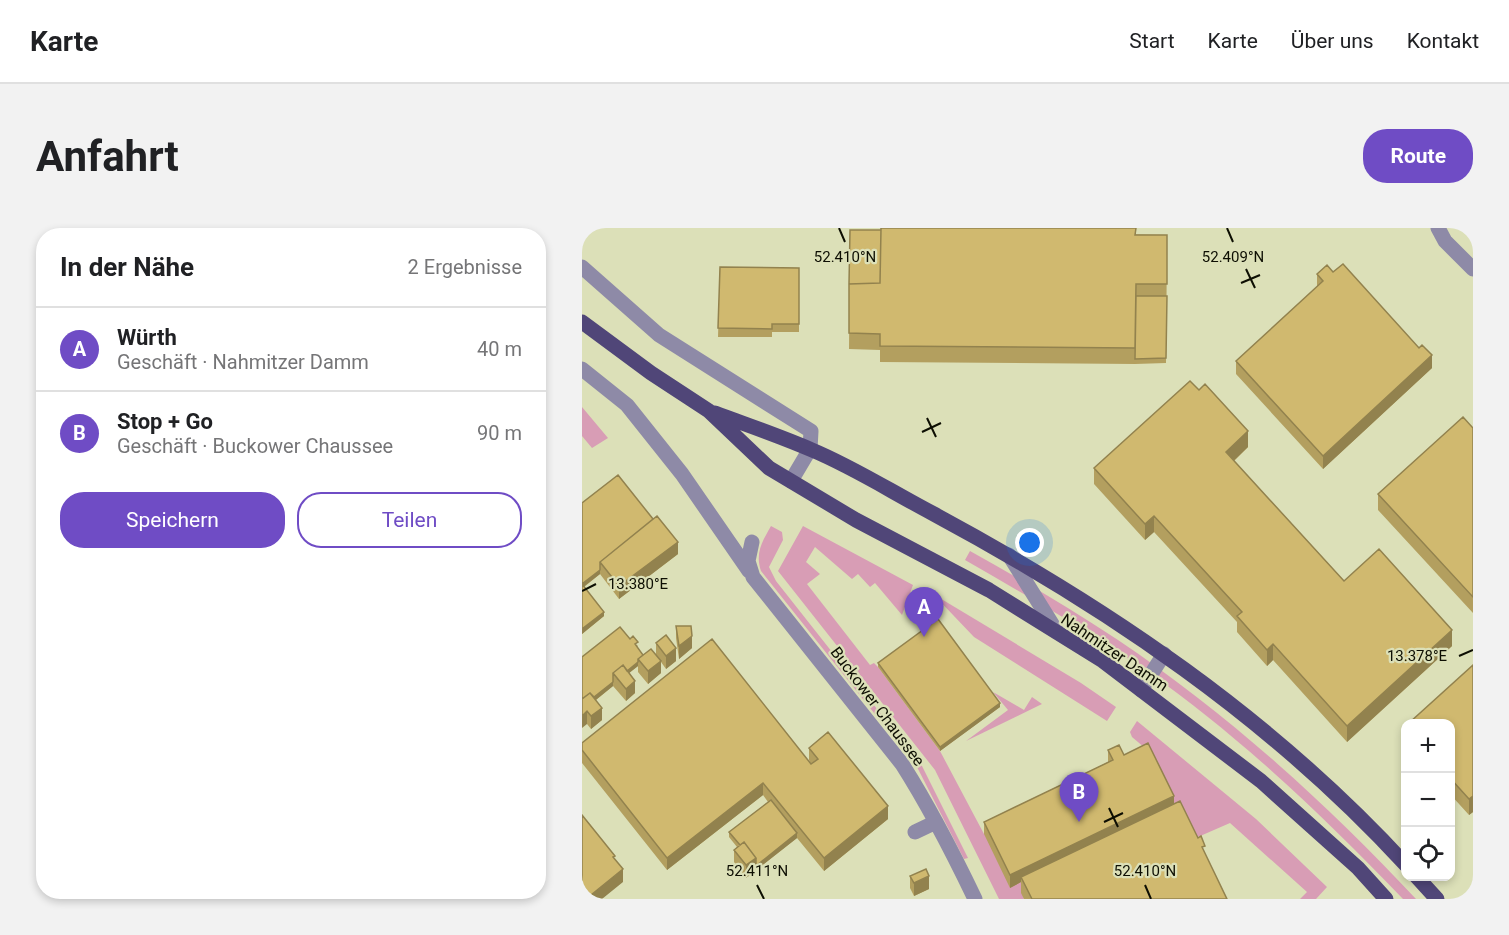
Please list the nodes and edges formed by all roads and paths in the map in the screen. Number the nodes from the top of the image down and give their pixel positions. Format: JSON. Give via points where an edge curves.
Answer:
{"nodes":[{"id":1,"x":1438,"y":228,"type":"edge"},
{"id":2,"x":582,"y":267,"type":"edge"},
{"id":3,"x":1473,"y":268,"type":"edge"},
{"id":4,"x":582,"y":322,"type":"edge"},
{"id":5,"x":582,"y":369,"type":"edge"},
{"id":6,"x":709,"y":411,"type":"junction"},
{"id":7,"x":810,"y":449,"type":"junction"},
{"id":8,"x":790,"y":481,"type":"junction"},
{"id":9,"x":752,"y":542,"type":"dead end"},
{"id":10,"x":1009,"y":555,"type":"junction"},
{"id":11,"x":753,"y":577,"type":"junction"},
{"id":12,"x":1057,"y":632,"type":"junction"},
{"id":13,"x":1164,"y":654,"type":"junction"},
{"id":14,"x":1142,"y":690,"type":"junction"},
{"id":15,"x":936,"y":822,"type":"junction"},
{"id":16,"x":915,"y":832,"type":"dead end"},
{"id":17,"x":1401,"y":860,"type":"edge"},
{"id":18,"x":1421,"y":881,"type":"edge"},
{"id":19,"x":975,"y":899,"type":"edge"},
{"id":20,"x":1386,"y":899,"type":"edge"},
{"id":21,"x":1437,"y":899,"type":"edge"}],
"edges":[{"from":1,"to":3,"type":"street","via":[[1445,241]]},
{"from":2,"to":7,"type":"street","via":[[659,334],[811,431]]},
{"from":4,"to":6,"type":"main road"},
{"from":5,"to":11,"type":"street","name":"Buckower Chaussee","via":[[627,405],[682,474]]},
{"from":6,"to":7,"type":"main road"},
{"from":6,"to":8,"type":"main road","via":[[769,468]]},
{"from":7,"to":8,"type":"street"},
{"from":7,"to":10,"type":"main road","name":"Nahmitzer Damm"},
{"from":8,"to":12,"type":"main road","name":"Nahmitzer Damm"},
{"from":9,"to":11,"type":"street","via":[[748,561]]},
{"from":10,"to":12,"type":"street"},
{"from":10,"to":13,"type":"main road","name":"Nahmitzer Damm"},
{"from":11,"to":15,"type":"street","name":"Buckower Chaussee","via":[[902,764]]},
{"from":12,"to":14,"type":"main road","name":"Nahmitzer Damm"},
{"from":13,"to":14,"type":"street"},
{"from":13,"to":17,"type":"main road","name":"Nahmitzer Damm","via":[[1280,743]]},
{"from":14,"to":20,"type":"main road","name":"Nahmitzer Damm","via":[[1260,781],[1358,868]]},
{"from":15,"to":16,"type":"street"},
{"from":15,"to":19,"type":"street","name":"Buckower Chaussee"},
{"from":18,"to":21,"type":"main road"}]}
